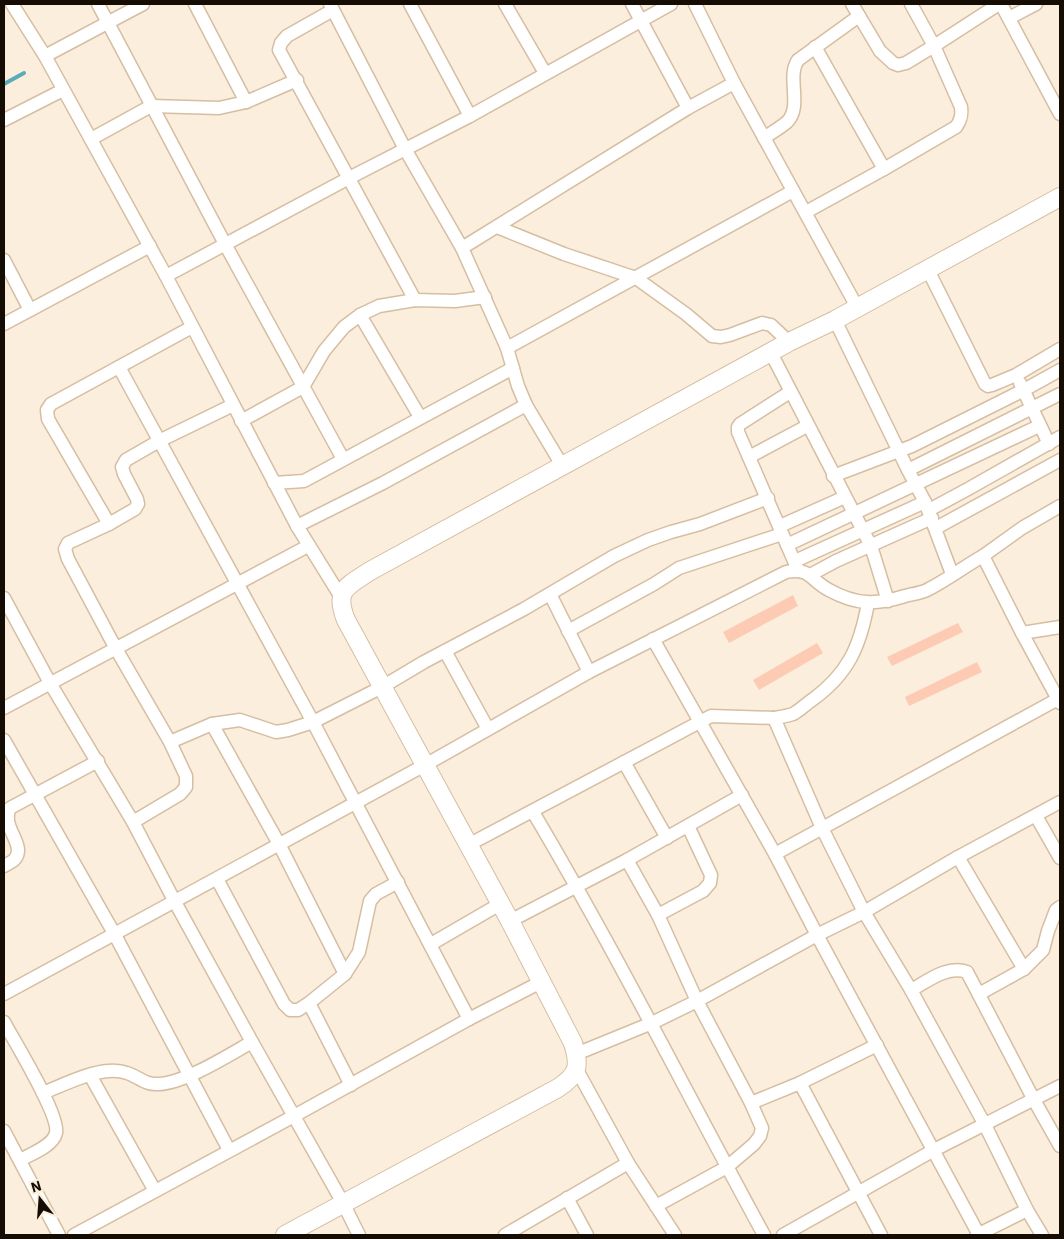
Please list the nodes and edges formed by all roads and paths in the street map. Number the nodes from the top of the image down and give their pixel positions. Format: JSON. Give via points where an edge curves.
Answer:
{"nodes":[{"id":1,"x":12,"y":4,"type":"edge"},
{"id":2,"x":98,"y":4,"type":"edge"},
{"id":3,"x":144,"y":4,"type":"edge"},
{"id":4,"x":195,"y":4,"type":"edge"},
{"id":5,"x":410,"y":4,"type":"edge"},
{"id":6,"x":506,"y":4,"type":"edge"},
{"id":7,"x":632,"y":4,"type":"edge"},
{"id":8,"x":671,"y":4,"type":"edge"},
{"id":9,"x":695,"y":4,"type":"edge"},
{"id":10,"x":852,"y":4,"type":"edge"},
{"id":11,"x":911,"y":4,"type":"edge"},
{"id":12,"x":1000,"y":4,"type":"edge"},
{"id":13,"x":1036,"y":4,"type":"edge"},
{"id":14,"x":331,"y":7,"type":"edge"},
{"id":15,"x":860,"y":16,"type":"junction"},
{"id":16,"x":1009,"y":18,"type":"junction"},
{"id":17,"x":641,"y":20,"type":"junction"},
{"id":18,"x":109,"y":22,"type":"junction"},
{"id":19,"x":934,"y":46,"type":"junction"},
{"id":20,"x":815,"y":48,"type":"junction"},
{"id":21,"x":45,"y":56,"type":"junction"},
{"id":22,"x":545,"y":73,"type":"junction"},
{"id":23,"x":297,"y":80,"type":"junction"},
{"id":24,"x":734,"y":83,"type":"junction"},
{"id":25,"x":63,"y":90,"type":"junction"},
{"id":26,"x":246,"y":102,"type":"junction"},
{"id":27,"x":151,"y":106,"type":"junction"},
{"id":28,"x":688,"y":108,"type":"junction"},
{"id":29,"x":1060,"y":114,"type":"edge"},
{"id":30,"x":470,"y":116,"type":"junction"},
{"id":31,"x":4,"y":120,"type":"edge"},
{"id":32,"x":764,"y":138,"type":"junction"},
{"id":33,"x":91,"y":139,"type":"junction"},
{"id":34,"x":406,"y":149,"type":"junction"},
{"id":35,"x":884,"y":170,"type":"junction"},
{"id":36,"x":349,"y":178,"type":"junction"},
{"id":37,"x":792,"y":190,"type":"junction"},
{"id":38,"x":1060,"y":197,"type":"edge"},
{"id":39,"x":806,"y":212,"type":"junction"},
{"id":40,"x":497,"y":227,"type":"junction"},
{"id":41,"x":225,"y":244,"type":"junction"},
{"id":42,"x":150,"y":246,"type":"junction"},
{"id":43,"x":462,"y":248,"type":"junction"},
{"id":44,"x":4,"y":260,"type":"edge"},
{"id":45,"x":927,"y":268,"type":"junction"},
{"id":46,"x":166,"y":276,"type":"junction"},
{"id":47,"x":636,"y":278,"type":"junction"},
{"id":48,"x":485,"y":297,"type":"junction"},
{"id":49,"x":415,"y":300,"type":"junction"},
{"id":50,"x":857,"y":307,"type":"junction"},
{"id":51,"x":30,"y":310,"type":"junction"},
{"id":52,"x":360,"y":316,"type":"junction"},
{"id":53,"x":834,"y":320,"type":"junction"},
{"id":54,"x":4,"y":324,"type":"edge"},
{"id":55,"x":192,"y":326,"type":"junction"},
{"id":56,"x":789,"y":342,"type":"junction"},
{"id":57,"x":507,"y":348,"type":"junction"},
{"id":58,"x":1060,"y":349,"type":"edge"},
{"id":59,"x":771,"y":353,"type":"junction"},
{"id":60,"x":119,"y":367,"type":"junction"},
{"id":61,"x":513,"y":368,"type":"junction"},
{"id":62,"x":1060,"y":370,"type":"edge"},
{"id":63,"x":1016,"y":375,"type":"junction"},
{"id":64,"x":303,"y":387,"type":"junction"},
{"id":65,"x":1024,"y":390,"type":"junction"},
{"id":66,"x":790,"y":392,"type":"junction"},
{"id":67,"x":1060,"y":394,"type":"edge"},
{"id":68,"x":233,"y":405,"type":"junction"},
{"id":69,"x":526,"y":405,"type":"junction"},
{"id":70,"x":1032,"y":409,"type":"junction"},
{"id":71,"x":420,"y":417,"type":"junction"},
{"id":72,"x":241,"y":421,"type":"junction"},
{"id":73,"x":807,"y":426,"type":"junction"},
{"id":74,"x":1039,"y":426,"type":"junction"},
{"id":75,"x":1055,"y":440,"type":"edge"},
{"id":76,"x":159,"y":441,"type":"junction"},
{"id":77,"x":899,"y":450,"type":"junction"},
{"id":78,"x":749,"y":456,"type":"junction"},
{"id":79,"x":343,"y":459,"type":"junction"},
{"id":80,"x":1060,"y":460,"type":"edge"},
{"id":81,"x":562,"y":467,"type":"junction"},
{"id":82,"x":908,"y":470,"type":"junction"},
{"id":83,"x":833,"y":476,"type":"junction"},
{"id":84,"x":274,"y":483,"type":"junction"},
{"id":85,"x":916,"y":484,"type":"junction"},
{"id":86,"x":845,"y":496,"type":"junction"},
{"id":87,"x":768,"y":498,"type":"junction"},
{"id":88,"x":1060,"y":506,"type":"edge"},
{"id":89,"x":854,"y":514,"type":"junction"},
{"id":90,"x":930,"y":514,"type":"junction"},
{"id":91,"x":109,"y":524,"type":"junction"},
{"id":92,"x":297,"y":526,"type":"junction"},
{"id":93,"x":862,"y":530,"type":"junction"},
{"id":94,"x":783,"y":535,"type":"junction"},
{"id":95,"x":308,"y":546,"type":"junction"},
{"id":96,"x":871,"y":546,"type":"junction"},
{"id":97,"x":983,"y":556,"type":"junction"},
{"id":98,"x":796,"y":566,"type":"junction"},
{"id":99,"x":952,"y":574,"type":"junction"},
{"id":100,"x":810,"y":575,"type":"junction"},
{"id":101,"x":237,"y":583,"type":"junction"},
{"id":102,"x":550,"y":594,"type":"junction"},
{"id":103,"x":341,"y":597,"type":"junction"},
{"id":104,"x":4,"y":601,"type":"edge"},
{"id":105,"x":888,"y":601,"type":"junction"},
{"id":106,"x":868,"y":603,"type":"junction"},
{"id":107,"x":1060,"y":627,"type":"edge"},
{"id":108,"x":568,"y":631,"type":"junction"},
{"id":109,"x":1022,"y":633,"type":"junction"},
{"id":110,"x":653,"y":639,"type":"junction"},
{"id":111,"x":115,"y":647,"type":"junction"},
{"id":112,"x":445,"y":651,"type":"junction"},
{"id":113,"x":589,"y":672,"type":"junction"},
{"id":114,"x":50,"y":682,"type":"junction"},
{"id":115,"x":382,"y":687,"type":"junction"},
{"id":116,"x":1059,"y":701,"type":"edge"},
{"id":117,"x":4,"y":708,"type":"edge"},
{"id":118,"x":774,"y":718,"type":"junction"},
{"id":119,"x":700,"y":721,"type":"junction"},
{"id":120,"x":313,"y":722,"type":"junction"},
{"id":121,"x":212,"y":724,"type":"junction"},
{"id":122,"x":488,"y":729,"type":"junction"},
{"id":123,"x":4,"y":740,"type":"edge"},
{"id":124,"x":170,"y":742,"type":"junction"},
{"id":125,"x":98,"y":761,"type":"junction"},
{"id":126,"x":624,"y":762,"type":"junction"},
{"id":127,"x":425,"y":765,"type":"junction"},
{"id":128,"x":35,"y":795,"type":"junction"},
{"id":129,"x":742,"y":795,"type":"junction"},
{"id":130,"x":1060,"y":802,"type":"edge"},
{"id":131,"x":356,"y":803,"type":"junction"},
{"id":132,"x":533,"y":812,"type":"junction"},
{"id":133,"x":1036,"y":816,"type":"junction"},
{"id":134,"x":133,"y":822,"type":"junction"},
{"id":135,"x":688,"y":826,"type":"junction"},
{"id":136,"x":822,"y":828,"type":"junction"},
{"id":137,"x":667,"y":838,"type":"junction"},
{"id":138,"x":279,"y":844,"type":"junction"},
{"id":139,"x":468,"y":845,"type":"junction"},
{"id":140,"x":776,"y":854,"type":"junction"},
{"id":141,"x":958,"y":857,"type":"junction"},
{"id":142,"x":1060,"y":858,"type":"edge"},
{"id":143,"x":627,"y":860,"type":"junction"},
{"id":144,"x":4,"y":866,"type":"edge"},
{"id":145,"x":217,"y":878,"type":"junction"},
{"id":146,"x":398,"y":882,"type":"junction"},
{"id":147,"x":576,"y":886,"type":"junction"},
{"id":148,"x":175,"y":902,"type":"junction"},
{"id":149,"x":500,"y":904,"type":"junction"},
{"id":150,"x":1060,"y":907,"type":"edge"},
{"id":151,"x":864,"y":912,"type":"junction"},
{"id":152,"x":658,"y":915,"type":"junction"},
{"id":153,"x":510,"y":921,"type":"junction"},
{"id":154,"x":115,"y":934,"type":"junction"},
{"id":155,"x":816,"y":935,"type":"junction"},
{"id":156,"x":431,"y":944,"type":"junction"},
{"id":157,"x":1024,"y":969,"type":"junction"},
{"id":158,"x":345,"y":974,"type":"junction"},
{"id":159,"x":541,"y":982,"type":"junction"},
{"id":160,"x":910,"y":990,"type":"junction"},
{"id":161,"x":4,"y":994,"type":"edge"},
{"id":162,"x":979,"y":994,"type":"junction"},
{"id":163,"x":697,"y":1001,"type":"junction"},
{"id":164,"x":309,"y":1003,"type":"junction"},
{"id":165,"x":469,"y":1019,"type":"junction"},
{"id":166,"x":4,"y":1022,"type":"edge"},
{"id":167,"x":652,"y":1023,"type":"junction"},
{"id":168,"x":252,"y":1042,"type":"junction"},
{"id":169,"x":877,"y":1045,"type":"junction"},
{"id":170,"x":576,"y":1062,"type":"junction"},
{"id":171,"x":90,"y":1075,"type":"junction"},
{"id":172,"x":190,"y":1076,"type":"junction"},
{"id":173,"x":800,"y":1083,"type":"junction"},
{"id":174,"x":350,"y":1085,"type":"junction"},
{"id":175,"x":1060,"y":1086,"type":"edge"},
{"id":176,"x":43,"y":1094,"type":"junction"},
{"id":177,"x":1034,"y":1100,"type":"junction"},
{"id":178,"x":751,"y":1103,"type":"junction"},
{"id":179,"x":294,"y":1116,"type":"junction"},
{"id":180,"x":985,"y":1125,"type":"junction"},
{"id":181,"x":4,"y":1131,"type":"edge"},
{"id":182,"x":1060,"y":1146,"type":"edge"},
{"id":183,"x":229,"y":1150,"type":"junction"},
{"id":184,"x":934,"y":1150,"type":"junction"},
{"id":185,"x":20,"y":1160,"type":"junction"},
{"id":186,"x":628,"y":1163,"type":"junction"},
{"id":187,"x":727,"y":1167,"type":"junction"},
{"id":188,"x":156,"y":1191,"type":"junction"},
{"id":189,"x":857,"y":1194,"type":"junction"},
{"id":190,"x":567,"y":1198,"type":"junction"},
{"id":191,"x":343,"y":1203,"type":"junction"},
{"id":192,"x":656,"y":1206,"type":"junction"},
{"id":193,"x":1027,"y":1210,"type":"junction"},
{"id":194,"x":59,"y":1235,"type":"edge"},
{"id":195,"x":74,"y":1235,"type":"edge"},
{"id":196,"x":284,"y":1235,"type":"edge"},
{"id":197,"x":359,"y":1235,"type":"edge"},
{"id":198,"x":508,"y":1235,"type":"edge"},
{"id":199,"x":587,"y":1235,"type":"edge"},
{"id":200,"x":675,"y":1235,"type":"edge"},
{"id":201,"x":764,"y":1235,"type":"edge"},
{"id":202,"x":783,"y":1235,"type":"edge"},
{"id":203,"x":881,"y":1235,"type":"edge"},
{"id":204,"x":979,"y":1235,"type":"edge"},
{"id":205,"x":1042,"y":1235,"type":"edge"}],
"edges":[{"from":1,"to":21,"type":"street"},
{"from":2,"to":18,"type":"street"},
{"from":3,"to":18,"type":"street"},
{"from":4,"to":26,"type":"street"},
{"from":5,"to":30,"type":"street"},
{"from":6,"to":22,"type":"street"},
{"from":7,"to":17,"type":"street"},
{"from":8,"to":17,"type":"street"},
{"from":9,"to":24,"type":"street"},
{"from":10,"to":15,"type":"street"},
{"from":11,"to":19,"type":"street"},
{"from":12,"to":16,"type":"street"},
{"from":12,"to":19,"type":"street"},
{"from":13,"to":16,"type":"street"},
{"from":14,"to":23,"type":"street","via":[[281,42],[279,50]]},
{"from":14,"to":34,"type":"street"},
{"from":15,"to":19,"type":"street","via":[[880,51],[893,63],[906,63]]},
{"from":15,"to":20,"type":"street"},
{"from":16,"to":29,"type":"street"},
{"from":17,"to":22,"type":"street"},
{"from":17,"to":28,"type":"street"},
{"from":18,"to":21,"type":"street"},
{"from":18,"to":27,"type":"street"},
{"from":19,"to":35,"type":"street","via":[[961,107],[960,120],[956,127]]},
{"from":20,"to":32,"type":"street","via":[[795,65],[792,114],[788,121]]},
{"from":20,"to":35,"type":"street"},
{"from":21,"to":25,"type":"street"},
{"from":22,"to":30,"type":"street"},
{"from":23,"to":26,"type":"street"},
{"from":23,"to":36,"type":"street"},
{"from":24,"to":28,"type":"street"},
{"from":24,"to":32,"type":"street"},
{"from":25,"to":31,"type":"street"},
{"from":25,"to":33,"type":"street"},
{"from":26,"to":27,"type":"street","via":[[219,108]]},
{"from":27,"to":33,"type":"street"},
{"from":27,"to":41,"type":"street"},
{"from":28,"to":40,"type":"street"},
{"from":30,"to":34,"type":"street"},
{"from":32,"to":37,"type":"street"},
{"from":33,"to":42,"type":"street"},
{"from":34,"to":36,"type":"street"},
{"from":34,"to":43,"type":"street"},
{"from":35,"to":39,"type":"street"},
{"from":36,"to":41,"type":"street"},
{"from":36,"to":49,"type":"street"},
{"from":37,"to":39,"type":"street"},
{"from":37,"to":47,"type":"street"},
{"from":38,"to":45,"type":"main road"},
{"from":39,"to":50,"type":"street"},
{"from":40,"to":43,"type":"street"},
{"from":40,"to":47,"type":"street"},
{"from":41,"to":46,"type":"street"},
{"from":41,"to":64,"type":"street"},
{"from":42,"to":46,"type":"street"},
{"from":42,"to":51,"type":"street"},
{"from":43,"to":48,"type":"street"},
{"from":44,"to":51,"type":"street"},
{"from":45,"to":50,"type":"main road"},
{"from":45,"to":63,"type":"street","via":[[985,384],[992,385]]},
{"from":46,"to":55,"type":"street"},
{"from":47,"to":56,"type":"street","via":[[712,336],[730,336],[762,323],[771,325]]},
{"from":47,"to":57,"type":"street"},
{"from":48,"to":49,"type":"street"},
{"from":48,"to":57,"type":"street"},
{"from":49,"to":52,"type":"street","via":[[379,306]]},
{"from":50,"to":53,"type":"main road"},
{"from":51,"to":54,"type":"street"},
{"from":52,"to":64,"type":"street","via":[[344,327],[324,351]]},
{"from":52,"to":71,"type":"street"},
{"from":53,"to":56,"type":"main road"},
{"from":53,"to":77,"type":"street"},
{"from":55,"to":60,"type":"street"},
{"from":55,"to":68,"type":"street"},
{"from":56,"to":59,"type":"main road"},
{"from":57,"to":61,"type":"street"},
{"from":58,"to":63,"type":"street"},
{"from":59,"to":66,"type":"street"},
{"from":59,"to":81,"type":"main road"},
{"from":60,"to":76,"type":"street"},
{"from":60,"to":91,"type":"street","via":[[51,404],[47,410],[48,419]]},
{"from":61,"to":69,"type":"street"},
{"from":61,"to":71,"type":"street"},
{"from":62,"to":65,"type":"street"},
{"from":63,"to":65,"type":"street"},
{"from":64,"to":72,"type":"street"},
{"from":64,"to":79,"type":"street"},
{"from":65,"to":70,"type":"street"},
{"from":65,"to":77,"type":"street"},
{"from":66,"to":73,"type":"street"},
{"from":66,"to":78,"type":"street","via":[[738,427]]},
{"from":67,"to":70,"type":"street"},
{"from":68,"to":72,"type":"street"},
{"from":68,"to":76,"type":"street"},
{"from":69,"to":81,"type":"street"},
{"from":69,"to":92,"type":"street"},
{"from":70,"to":74,"type":"street"},
{"from":70,"to":82,"type":"street"},
{"from":71,"to":79,"type":"street"},
{"from":72,"to":84,"type":"street"},
{"from":73,"to":78,"type":"street"},
{"from":73,"to":83,"type":"street"},
{"from":74,"to":75,"type":"street"},
{"from":74,"to":85,"type":"street"},
{"from":75,"to":90,"type":"street"},
{"from":76,"to":91,"type":"street","via":[[126,460],[122,467],[138,504]]},
{"from":76,"to":101,"type":"street"},
{"from":77,"to":82,"type":"street"},
{"from":77,"to":83,"type":"street"},
{"from":78,"to":87,"type":"street"},
{"from":79,"to":84,"type":"street","via":[[304,481]]},
{"from":80,"to":90,"type":"street"},
{"from":81,"to":103,"type":"main road","via":[[370,571],[350,584]]},
{"from":82,"to":85,"type":"street"},
{"from":83,"to":86,"type":"street"},
{"from":84,"to":92,"type":"street"},
{"from":85,"to":89,"type":"street"},
{"from":85,"to":90,"type":"street"},
{"from":86,"to":89,"type":"street"},
{"from":86,"to":94,"type":"street"},
{"from":87,"to":94,"type":"street"},
{"from":87,"to":102,"type":"street","via":[[648,540]]},
{"from":88,"to":97,"type":"street"},
{"from":89,"to":93,"type":"street"},
{"from":89,"to":94,"type":"street"},
{"from":90,"to":93,"type":"street"},
{"from":90,"to":96,"type":"street"},
{"from":90,"to":99,"type":"street"},
{"from":91,"to":111,"type":"street","via":[[68,543],[65,549]]},
{"from":92,"to":95,"type":"street"},
{"from":93,"to":96,"type":"street"},
{"from":93,"to":98,"type":"street"},
{"from":94,"to":98,"type":"street"},
{"from":94,"to":108,"type":"street","via":[[679,568]]},
{"from":95,"to":101,"type":"street"},
{"from":95,"to":103,"type":"street"},
{"from":96,"to":100,"type":"street"},
{"from":96,"to":105,"type":"street"},
{"from":97,"to":99,"type":"street"},
{"from":97,"to":109,"type":"street"},
{"from":98,"to":100,"type":"street"},
{"from":98,"to":110,"type":"street"},
{"from":99,"to":105,"type":"street","via":[[927,590]]},
{"from":100,"to":106,"type":"street","via":[[836,594]]},
{"from":101,"to":111,"type":"street"},
{"from":101,"to":120,"type":"street"},
{"from":102,"to":108,"type":"street"},
{"from":102,"to":112,"type":"street"},
{"from":103,"to":115,"type":"main road","via":[[346,620]]},
{"from":104,"to":114,"type":"street"},
{"from":105,"to":106,"type":"street"},
{"from":106,"to":118,"type":"street","via":[[854,651],[835,682],[793,714]]},
{"from":107,"to":109,"type":"street"},
{"from":108,"to":113,"type":"street"},
{"from":109,"to":116,"type":"street"},
{"from":110,"to":113,"type":"street"},
{"from":110,"to":119,"type":"street"},
{"from":111,"to":114,"type":"street"},
{"from":111,"to":124,"type":"street"},
{"from":112,"to":115,"type":"street"},
{"from":112,"to":122,"type":"street"},
{"from":113,"to":122,"type":"street"},
{"from":114,"to":117,"type":"street"},
{"from":114,"to":125,"type":"street"},
{"from":115,"to":120,"type":"street"},
{"from":115,"to":127,"type":"main road"},
{"from":116,"to":136,"type":"street"},
{"from":118,"to":119,"type":"street","via":[[711,716]]},
{"from":118,"to":136,"type":"street"},
{"from":119,"to":126,"type":"street"},
{"from":119,"to":129,"type":"street"},
{"from":120,"to":121,"type":"street","via":[[276,732],[240,720]]},
{"from":120,"to":131,"type":"street"},
{"from":121,"to":124,"type":"street"},
{"from":121,"to":138,"type":"street"},
{"from":122,"to":127,"type":"street"},
{"from":123,"to":128,"type":"street"},
{"from":124,"to":134,"type":"street","via":[[186,776],[186,787],[180,794]]},
{"from":125,"to":128,"type":"street"},
{"from":125,"to":134,"type":"street"},
{"from":126,"to":132,"type":"street"},
{"from":126,"to":137,"type":"street"},
{"from":127,"to":131,"type":"street"},
{"from":127,"to":139,"type":"main road"},
{"from":128,"to":144,"type":"street","via":[[10,808],[7,813],[6,822],[18,853]]},
{"from":128,"to":154,"type":"street"},
{"from":129,"to":135,"type":"street"},
{"from":129,"to":140,"type":"street"},
{"from":130,"to":133,"type":"street"},
{"from":131,"to":138,"type":"street"},
{"from":131,"to":146,"type":"street"},
{"from":132,"to":139,"type":"street"},
{"from":132,"to":147,"type":"street"},
{"from":133,"to":141,"type":"street"},
{"from":133,"to":142,"type":"street"},
{"from":134,"to":148,"type":"street"},
{"from":135,"to":137,"type":"street"},
{"from":135,"to":152,"type":"street","via":[[711,875],[710,882],[703,890]]},
{"from":136,"to":140,"type":"street"},
{"from":136,"to":151,"type":"street"},
{"from":137,"to":143,"type":"street"},
{"from":138,"to":145,"type":"street"},
{"from":138,"to":158,"type":"street"},
{"from":139,"to":149,"type":"main road"},
{"from":140,"to":155,"type":"street"},
{"from":141,"to":151,"type":"street"},
{"from":141,"to":157,"type":"street"},
{"from":143,"to":147,"type":"street"},
{"from":143,"to":152,"type":"street"},
{"from":145,"to":148,"type":"street"},
{"from":145,"to":164,"type":"street","via":[[284,1004],[290,1010],[298,1010]]},
{"from":146,"to":156,"type":"street"},
{"from":146,"to":158,"type":"street","via":[[370,901],[359,952]]},
{"from":147,"to":153,"type":"street"},
{"from":147,"to":167,"type":"street"},
{"from":148,"to":154,"type":"street"},
{"from":148,"to":168,"type":"street"},
{"from":149,"to":153,"type":"main road"},
{"from":149,"to":156,"type":"street"},
{"from":150,"to":157,"type":"street","via":[[1056,910],[1043,950]]},
{"from":151,"to":155,"type":"street"},
{"from":151,"to":160,"type":"street"},
{"from":152,"to":163,"type":"street"},
{"from":153,"to":159,"type":"main road"},
{"from":154,"to":161,"type":"street"},
{"from":154,"to":172,"type":"street"},
{"from":155,"to":163,"type":"street"},
{"from":155,"to":169,"type":"street"},
{"from":156,"to":165,"type":"street"},
{"from":157,"to":162,"type":"street"},
{"from":158,"to":164,"type":"street"},
{"from":159,"to":165,"type":"street"},
{"from":159,"to":170,"type":"main road","via":[[567,1030]]},
{"from":160,"to":162,"type":"street","via":[[958,969],[966,972]]},
{"from":160,"to":180,"type":"street"},
{"from":162,"to":177,"type":"street"},
{"from":163,"to":167,"type":"street"},
{"from":163,"to":178,"type":"street"},
{"from":164,"to":174,"type":"street"},
{"from":165,"to":174,"type":"street"},
{"from":166,"to":176,"type":"street"},
{"from":167,"to":170,"type":"street"},
{"from":167,"to":187,"type":"street"},
{"from":168,"to":172,"type":"street"},
{"from":168,"to":179,"type":"street"},
{"from":169,"to":173,"type":"street"},
{"from":169,"to":184,"type":"street"},
{"from":170,"to":186,"type":"street"},
{"from":170,"to":191,"type":"main road","via":[[570,1080],[558,1088]]},
{"from":171,"to":172,"type":"street","via":[[126,1072],[146,1084],[160,1085]]},
{"from":171,"to":176,"type":"street"},
{"from":171,"to":188,"type":"street"},
{"from":172,"to":183,"type":"street"},
{"from":173,"to":178,"type":"street"},
{"from":173,"to":189,"type":"street"},
{"from":174,"to":179,"type":"street"},
{"from":175,"to":177,"type":"street"},
{"from":176,"to":185,"type":"street","via":[[56,1122],[56,1133],[48,1144]]},
{"from":177,"to":180,"type":"street"},
{"from":177,"to":182,"type":"street"},
{"from":178,"to":187,"type":"street","via":[[762,1128],[760,1136]]},
{"from":179,"to":183,"type":"street"},
{"from":179,"to":191,"type":"street"},
{"from":180,"to":184,"type":"street"},
{"from":180,"to":193,"type":"street"},
{"from":181,"to":185,"type":"street"},
{"from":183,"to":188,"type":"street"},
{"from":184,"to":189,"type":"street"},
{"from":184,"to":204,"type":"street"},
{"from":185,"to":194,"type":"street"},
{"from":186,"to":190,"type":"street"},
{"from":186,"to":192,"type":"street"},
{"from":187,"to":192,"type":"street"},
{"from":187,"to":201,"type":"street"},
{"from":188,"to":195,"type":"street"},
{"from":189,"to":202,"type":"street"},
{"from":189,"to":203,"type":"street"},
{"from":190,"to":198,"type":"street"},
{"from":190,"to":199,"type":"street"},
{"from":191,"to":196,"type":"main road"},
{"from":191,"to":197,"type":"street"},
{"from":192,"to":200,"type":"street"},
{"from":193,"to":204,"type":"street"},
{"from":193,"to":205,"type":"street"}]}
